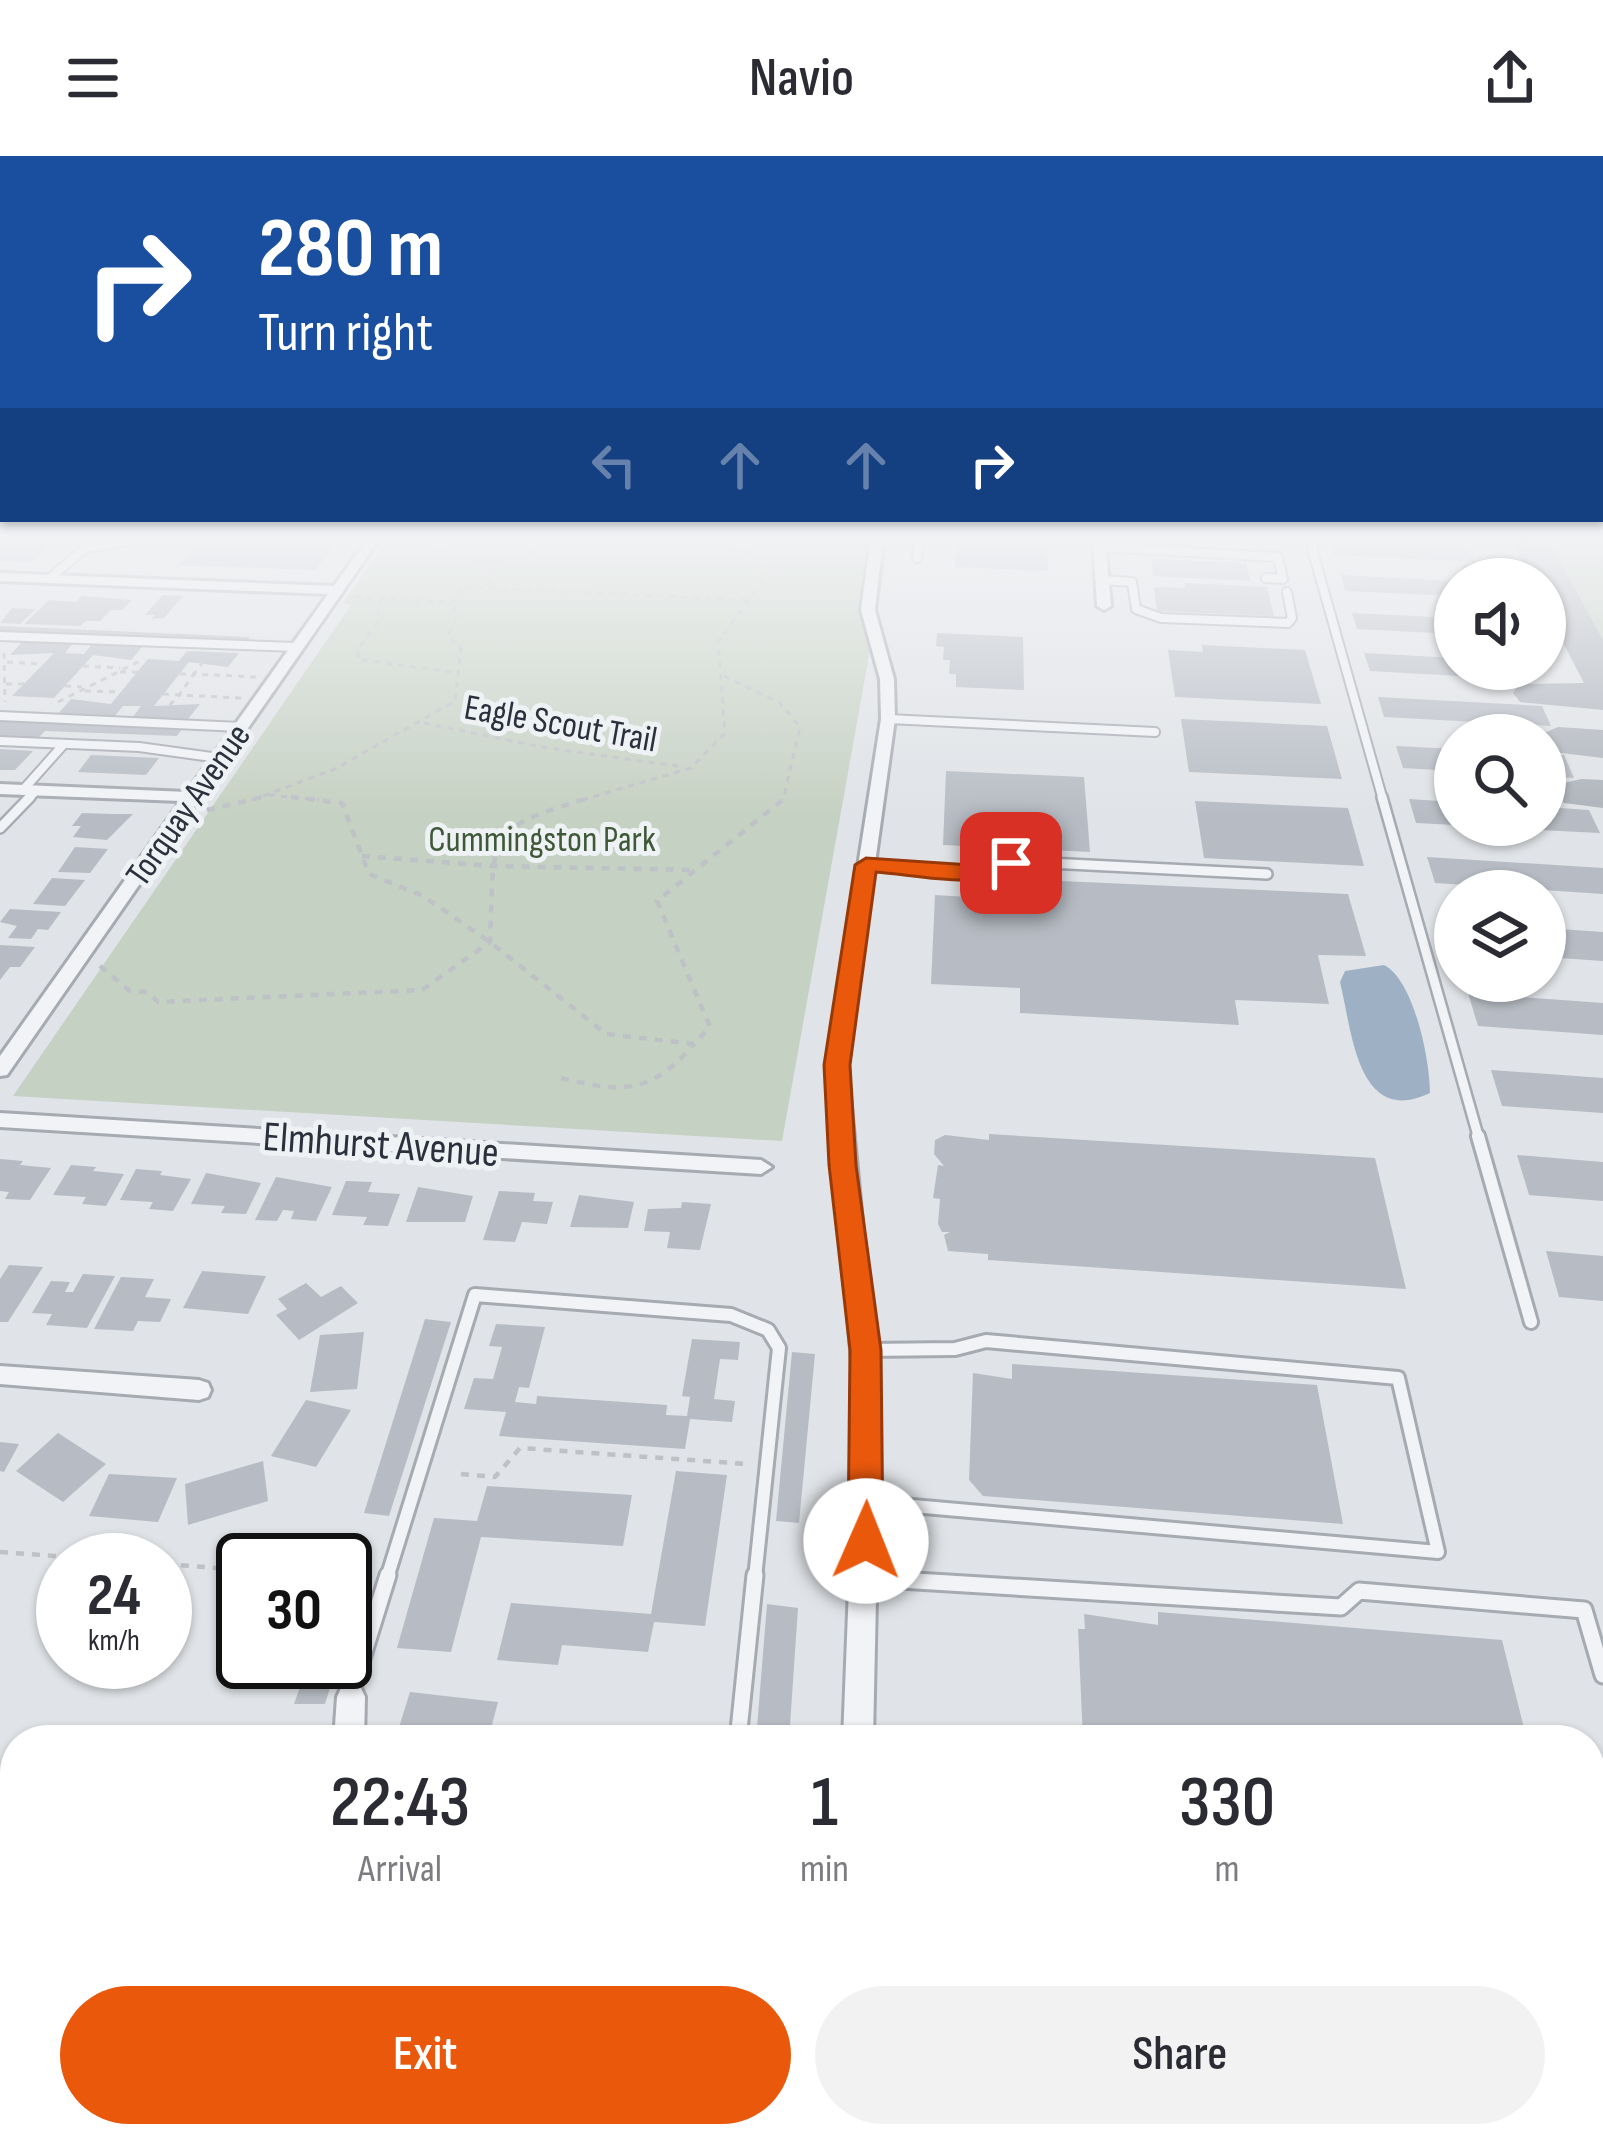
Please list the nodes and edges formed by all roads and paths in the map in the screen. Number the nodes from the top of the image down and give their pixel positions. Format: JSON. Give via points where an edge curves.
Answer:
{"nodes":[{"id":1,"x":311,"y":631,"type":"edge"},
{"id":2,"x":371,"y":631,"type":"edge"},
{"id":3,"x":451,"y":631,"type":"edge"},
{"id":4,"x":726,"y":631,"type":"edge"},
{"id":5,"x":874,"y":631,"type":"edge"},
{"id":6,"x":1335,"y":631,"type":"edge"},
{"id":7,"x":0,"y":636,"type":"edge"},
{"id":8,"x":297,"y":647,"type":"junction"},
{"id":9,"x":4,"y":648,"type":"dead end"},
{"id":10,"x":42,"y":652,"type":"dead end"},
{"id":11,"x":155,"y":653,"type":"dead end"},
{"id":12,"x":106,"y":656,"type":"dead end"},
{"id":13,"x":203,"y":662,"type":"dead end"},
{"id":14,"x":32,"y":664,"type":"junction"},
{"id":15,"x":44,"y":664,"type":"dead end"},
{"id":16,"x":3,"y":665,"type":"edge"},
{"id":17,"x":83,"y":666,"type":"dead end"},
{"id":18,"x":96,"y":667,"type":"junction"},
{"id":19,"x":126,"y":668,"type":"junction"},
{"id":20,"x":138,"y":671,"type":"dead end"},
{"id":21,"x":119,"y":672,"type":"junction"},
{"id":22,"x":180,"y":674,"type":"dead end"},
{"id":23,"x":194,"y":674,"type":"junction"},
{"id":24,"x":458,"y":674,"type":"junction"},
{"id":25,"x":242,"y":676,"type":"dead end"},
{"id":26,"x":724,"y":676,"type":"junction"},
{"id":27,"x":24,"y":685,"type":"dead end"},
{"id":28,"x":3,"y":686,"type":"edge"},
{"id":29,"x":65,"y":686,"type":"dead end"},
{"id":30,"x":84,"y":689,"type":"junction"},
{"id":31,"x":109,"y":692,"type":"junction"},
{"id":32,"x":121,"y":692,"type":"dead end"},
{"id":33,"x":163,"y":694,"type":"dead end"},
{"id":34,"x":178,"y":695,"type":"junction"},
{"id":35,"x":226,"y":697,"type":"dead end"},
{"id":36,"x":100,"y":704,"type":"dead end"},
{"id":37,"x":5,"y":705,"type":"dead end"},
{"id":38,"x":169,"y":706,"type":"dead end"},
{"id":39,"x":50,"y":707,"type":"dead end"},
{"id":40,"x":0,"y":716,"type":"edge"},
{"id":41,"x":888,"y":719,"type":"junction"},
{"id":42,"x":424,"y":723,"type":"junction"},
{"id":43,"x":241,"y":727,"type":"junction"},
{"id":44,"x":1155,"y":732,"type":"dead end"},
{"id":45,"x":0,"y":741,"type":"edge"},
{"id":46,"x":64,"y":744,"type":"junction"},
{"id":47,"x":219,"y":758,"type":"junction"},
{"id":48,"x":691,"y":768,"type":"junction"},
{"id":49,"x":0,"y":789,"type":"edge"},
{"id":50,"x":30,"y":790,"type":"junction"},
{"id":51,"x":269,"y":795,"type":"junction"},
{"id":52,"x":192,"y":797,"type":"junction"},
{"id":53,"x":207,"y":810,"type":"dead end"},
{"id":54,"x":0,"y":828,"type":"edge"},
{"id":55,"x":362,"y":856,"type":"junction"},
{"id":56,"x":866,"y":865,"type":"junction"},
{"id":57,"x":493,"y":866,"type":"junction"},
{"id":58,"x":696,"y":870,"type":"junction"},
{"id":59,"x":1267,"y":874,"type":"dead end"},
{"id":60,"x":490,"y":942,"type":"junction"},
{"id":61,"x":100,"y":966,"type":"dead end"},
{"id":62,"x":694,"y":1044,"type":"junction"},
{"id":63,"x":0,"y":1070,"type":"edge"},
{"id":64,"x":561,"y":1078,"type":"dead end"},
{"id":65,"x":0,"y":1120,"type":"edge"},
{"id":66,"x":761,"y":1167,"type":"dead end"},
{"id":67,"x":1531,"y":1322,"type":"dead end"},
{"id":68,"x":865,"y":1350,"type":"junction"},
{"id":69,"x":0,"y":1375,"type":"edge"},
{"id":70,"x":199,"y":1390,"type":"dead end"},
{"id":71,"x":747,"y":1464,"type":"dead end"},
{"id":72,"x":461,"y":1474,"type":"dead end"},
{"id":73,"x":866,"y":1502,"type":"junction"},
{"id":74,"x":0,"y":1552,"type":"edge"},
{"id":75,"x":36,"y":1555,"type":"edge"},
{"id":76,"x":372,"y":1578,"type":"edge"},
{"id":77,"x":384,"y":1578,"type":"junction"},
{"id":78,"x":864,"y":1578,"type":"junction"},
{"id":79,"x":1603,"y":1675,"type":"edge"},
{"id":80,"x":351,"y":1697,"type":"joint"},
{"id":81,"x":350,"y":1725,"type":"edge"},
{"id":82,"x":740,"y":1725,"type":"edge"},
{"id":83,"x":859,"y":1725,"type":"edge"}],
"edges":[{"from":1,"to":8,"type":"street","name":"Torquay Avenue"},
{"from":2,"to":24,"type":"path","via":[[358,659]]},
{"from":3,"to":24,"type":"path","via":[[461,648]]},
{"from":4,"to":26,"type":"path","via":[[718,642]]},
{"from":5,"to":41,"type":"street"},
{"from":6,"to":67,"type":"lane"},
{"from":7,"to":8,"type":"lane"},
{"from":8,"to":43,"type":"street","name":"Torquay Avenue"},
{"from":9,"to":16,"type":"path"},
{"from":10,"to":14,"type":"path"},
{"from":11,"to":19,"type":"path"},
{"from":12,"to":18,"type":"path"},
{"from":13,"to":23,"type":"path"},
{"from":14,"to":15,"type":"path"},
{"from":14,"to":16,"type":"path"},
{"from":16,"to":28,"type":"path"},
{"from":17,"to":18,"type":"path"},
{"from":18,"to":19,"type":"path"},
{"from":19,"to":21,"type":"path"},
{"from":20,"to":21,"type":"path"},
{"from":21,"to":30,"type":"path"},
{"from":22,"to":23,"type":"path"},
{"from":23,"to":25,"type":"path"},
{"from":23,"to":34,"type":"path"},
{"from":24,"to":42,"type":"path","via":[[455,701]]},
{"from":26,"to":48,"type":"path","via":[[725,733]]},
{"from":26,"to":58,"type":"path","via":[[780,703],[800,727],[786,798]]},
{"from":27,"to":28,"type":"path"},
{"from":28,"to":37,"type":"path"},
{"from":29,"to":30,"type":"path"},
{"from":30,"to":31,"type":"path"},
{"from":30,"to":39,"type":"path"},
{"from":31,"to":32,"type":"path"},
{"from":31,"to":36,"type":"path"},
{"from":33,"to":34,"type":"path"},
{"from":34,"to":35,"type":"path"},
{"from":34,"to":38,"type":"path"},
{"from":40,"to":43,"type":"lane"},
{"from":41,"to":44,"type":"lane"},
{"from":41,"to":56,"type":"street"},
{"from":42,"to":48,"type":"path","name":"Eagle Scout Trail"},
{"from":42,"to":51,"type":"path"},
{"from":43,"to":47,"type":"street","name":"Torquay Avenue"},
{"from":45,"to":46,"type":"lane"},
{"from":46,"to":47,"type":"lane"},
{"from":46,"to":50,"type":"lane"},
{"from":47,"to":52,"type":"street","name":"Torquay Avenue"},
{"from":48,"to":57,"type":"path","via":[[540,812],[506,830]]},
{"from":49,"to":50,"type":"street"},
{"from":50,"to":52,"type":"street"},
{"from":50,"to":54,"type":"lane"},
{"from":51,"to":53,"type":"path"},
{"from":51,"to":55,"type":"path","via":[[342,803]]},
{"from":52,"to":63,"type":"street","name":"Torquay Avenue"},
{"from":55,"to":57,"type":"path"},
{"from":55,"to":60,"type":"path","via":[[369,874],[424,896]]},
{"from":56,"to":59,"type":"lane","via":[[988,872],[1049,863]]},
{"from":56,"to":68,"type":"street","via":[[837,1065]]},
{"from":57,"to":58,"type":"path"},
{"from":57,"to":60,"type":"path"},
{"from":58,"to":62,"type":"path","via":[[657,901],[710,1027]]},
{"from":60,"to":61,"type":"path","via":[[422,990],[158,1002]]},
{"from":60,"to":62,"type":"path","via":[[606,1034]]},
{"from":62,"to":64,"type":"path","via":[[667,1079],[614,1091]]},
{"from":65,"to":66,"type":"street","name":"Elmhurst Avenue"},
{"from":68,"to":73,"type":"street"},
{"from":68,"to":73,"type":"lane","via":[[986,1341],[1398,1378],[1438,1552]]},
{"from":69,"to":70,"type":"street"},
{"from":71,"to":72,"type":"path","via":[[520,1448],[495,1477]]},
{"from":73,"to":78,"type":"street"},
{"from":74,"to":75,"type":"path"},
{"from":76,"to":77,"type":"path"},
{"from":77,"to":80,"type":"lane"},
{"from":77,"to":82,"type":"lane","via":[[475,1295],[741,1317],[774,1335],[778,1358]]},
{"from":78,"to":79,"type":"lane","via":[[1341,1607],[1359,1591],[1584,1610]]},
{"from":78,"to":83,"type":"street"},
{"from":80,"to":81,"type":"street"}]}
